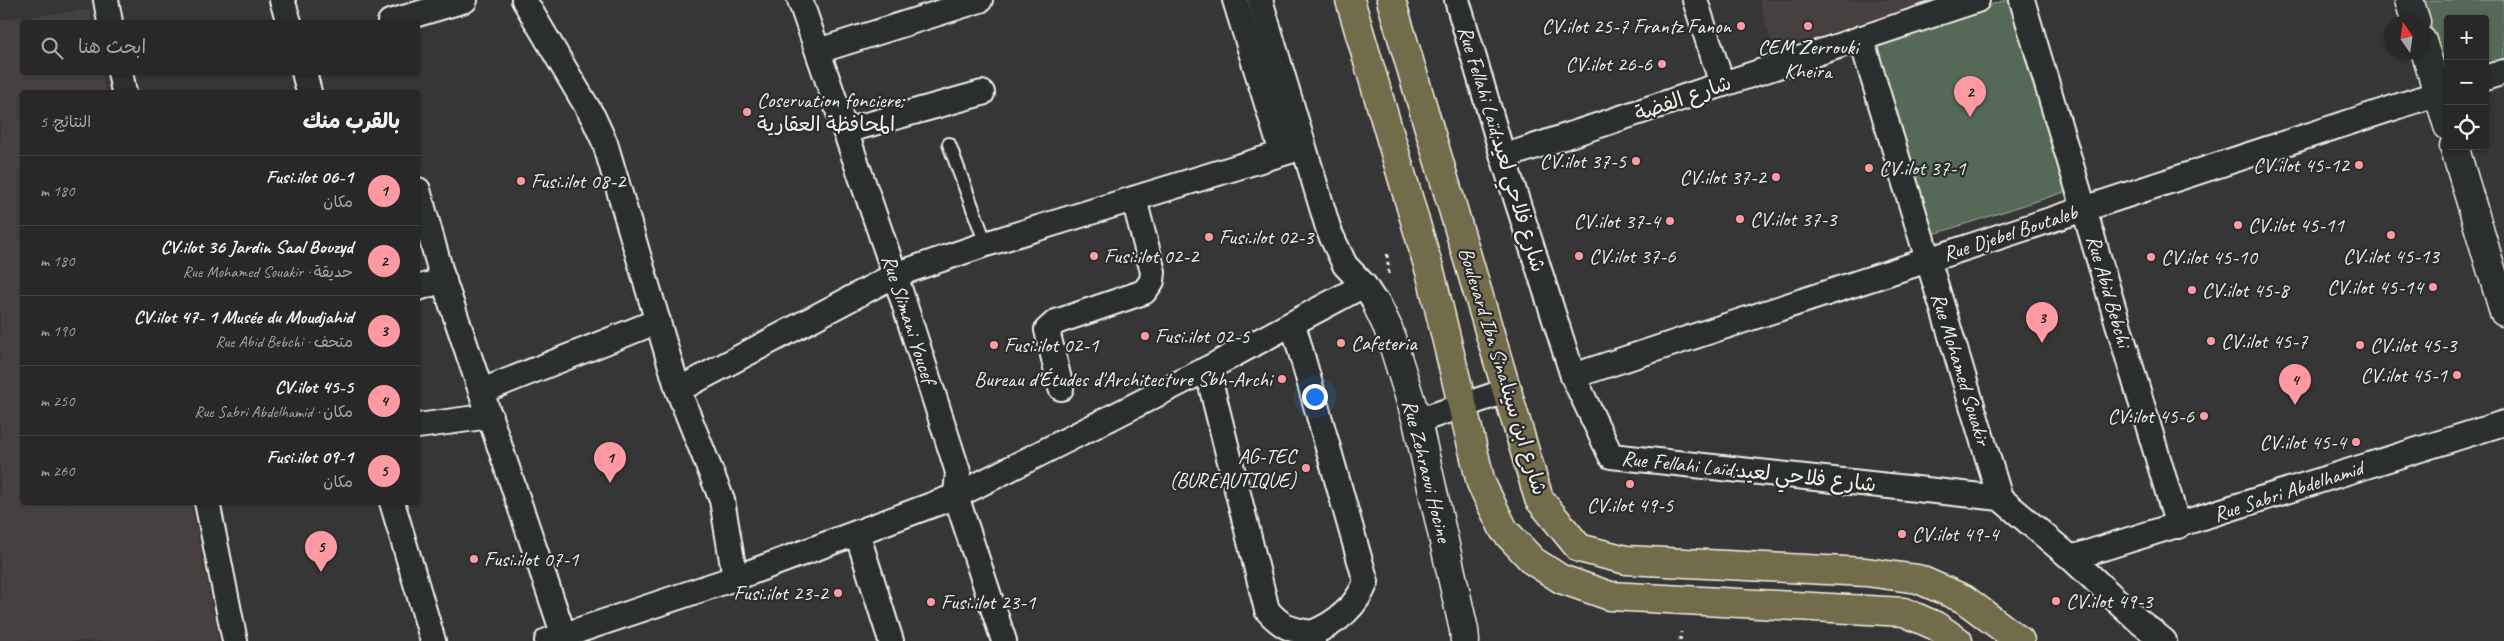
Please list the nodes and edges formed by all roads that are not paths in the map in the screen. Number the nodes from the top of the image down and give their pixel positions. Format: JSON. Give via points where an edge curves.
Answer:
{"nodes":[{"id":1,"x":106,"y":0,"type":"edge"},
{"id":2,"x":282,"y":0,"type":"edge"},
{"id":3,"x":465,"y":0,"type":"edge"},
{"id":4,"x":524,"y":0,"type":"edge"},
{"id":5,"x":800,"y":0,"type":"edge"},
{"id":6,"x":980,"y":0,"type":"edge"},
{"id":7,"x":1235,"y":0,"type":"edge"},
{"id":8,"x":1260,"y":0,"type":"edge"},
{"id":9,"x":1350,"y":0,"type":"edge"},
{"id":10,"x":1391,"y":0,"type":"edge"},
{"id":11,"x":1457,"y":0,"type":"edge"},
{"id":12,"x":1695,"y":0,"type":"edge"},
{"id":13,"x":1977,"y":0,"type":"edge"},
{"id":14,"x":2022,"y":0,"type":"edge"},
{"id":15,"x":2409,"y":0,"type":"edge"},
{"id":16,"x":1952,"y":4,"type":"edge"},
{"id":17,"x":922,"y":8,"type":"edge"},
{"id":18,"x":2414,"y":15,"type":"edge"},
{"id":19,"x":110,"y":20,"type":"edge"},
{"id":20,"x":288,"y":20,"type":"edge"},
{"id":21,"x":397,"y":20,"type":"edge"},
{"id":22,"x":1861,"y":38,"type":"junction"},
{"id":23,"x":818,"y":51,"type":"junction"},
{"id":24,"x":2429,"y":58,"type":"edge"},
{"id":25,"x":2504,"y":72,"type":"edge"},
{"id":26,"x":121,"y":75,"type":"edge"},
{"id":27,"x":305,"y":75,"type":"edge"},
{"id":28,"x":2489,"y":77,"type":"edge"},
{"id":29,"x":1722,"y":84,"type":"junction"},
{"id":30,"x":124,"y":90,"type":"edge"},
{"id":31,"x":308,"y":90,"type":"edge"},
{"id":32,"x":2443,"y":91,"type":"edge"},
{"id":33,"x":982,"y":93,"type":"dead end"},
{"id":34,"x":2445,"y":105,"type":"edge"},
{"id":35,"x":845,"y":131,"type":"junction"},
{"id":36,"x":949,"y":144,"type":"dead end"},
{"id":37,"x":1293,"y":150,"type":"junction"},
{"id":38,"x":2455,"y":150,"type":"edge"},
{"id":39,"x":1503,"y":157,"type":"junction"},
{"id":40,"x":420,"y":197,"type":"edge"},
{"id":41,"x":1134,"y":199,"type":"junction"},
{"id":42,"x":2085,"y":209,"type":"junction"},
{"id":43,"x":986,"y":244,"type":"junction"},
{"id":44,"x":1928,"y":260,"type":"junction"},
{"id":45,"x":895,"y":275,"type":"junction"},
{"id":46,"x":444,"y":280,"type":"junction"},
{"id":47,"x":420,"y":287,"type":"edge"},
{"id":48,"x":1370,"y":295,"type":"junction"},
{"id":49,"x":2504,"y":312,"type":"edge"},
{"id":50,"x":658,"y":321,"type":"junction"},
{"id":51,"x":1293,"y":324,"type":"junction"},
{"id":52,"x":1207,"y":369,"type":"junction"},
{"id":53,"x":1573,"y":376,"type":"junction"},
{"id":54,"x":1061,"y":388,"type":"dead end"},
{"id":55,"x":678,"y":390,"type":"junction"},
{"id":56,"x":1509,"y":390,"type":"junction"},
{"id":57,"x":482,"y":391,"type":"junction"},
{"id":58,"x":1463,"y":404,"type":"junction"},
{"id":59,"x":490,"y":416,"type":"junction"},
{"id":60,"x":1417,"y":421,"type":"junction"},
{"id":61,"x":2504,"y":423,"type":"edge"},
{"id":62,"x":420,"y":426,"type":"edge"},
{"id":63,"x":956,"y":496,"type":"junction"},
{"id":64,"x":2000,"y":498,"type":"junction"},
{"id":65,"x":208,"y":505,"type":"edge"},
{"id":66,"x":393,"y":505,"type":"edge"},
{"id":67,"x":2178,"y":526,"type":"junction"},
{"id":68,"x":857,"y":533,"type":"junction"},
{"id":69,"x":2071,"y":558,"type":"junction"},
{"id":70,"x":735,"y":578,"type":"junction"},
{"id":71,"x":1313,"y":637,"type":"edge"},
{"id":72,"x":556,"y":638,"type":"edge"},
{"id":73,"x":235,"y":641,"type":"edge"},
{"id":74,"x":433,"y":641,"type":"edge"},
{"id":75,"x":891,"y":641,"type":"edge"},
{"id":76,"x":1004,"y":641,"type":"edge"},
{"id":77,"x":1465,"y":641,"type":"edge"},
{"id":78,"x":1958,"y":641,"type":"edge"},
{"id":79,"x":2020,"y":641,"type":"edge"},
{"id":80,"x":2164,"y":641,"type":"edge"}],
"edges":[{"from":1,"to":19,"type":"street"},
{"from":2,"to":20,"type":"street"},
{"from":3,"to":21,"type":"street"},
{"from":4,"to":50,"type":"street","via":[[593,116],[605,143]]},
{"from":5,"to":23,"type":"street","name":"Rue Slimani Youcef"},
{"from":6,"to":17,"type":"street"},
{"from":7,"to":37,"type":"street"},
{"from":8,"to":37,"type":"street"},
{"from":9,"to":58,"type":"main road","name":"Boulevard Ibn Sina:شارع ابن سينا","via":[[1431,275]]},
{"from":10,"to":56,"type":"main road","name":"Boulevard Ibn Sina:شارع ابن سينا"},
{"from":11,"to":39,"type":"street","name":"Rue Fellahi Laïd;شارع فلاحي لعيد"},
{"from":12,"to":29,"type":"street"},
{"from":13,"to":16,"type":"street","name":"شارع الفضة"},
{"from":14,"to":42,"type":"street","name":"Rue Abid Bebchi"},
{"from":15,"to":18,"type":"street"},
{"from":16,"to":22,"type":"street","name":"شارع الفضة"},
{"from":17,"to":23,"type":"street"},
{"from":22,"to":29,"type":"street","name":"شارع الفضة"},
{"from":22,"to":44,"type":"street","name":"Rue Mohamed Souakir"},
{"from":23,"to":35,"type":"street","name":"Rue Slimani Youcef"},
{"from":24,"to":32,"type":"street"},
{"from":25,"to":28,"type":"street"},
{"from":26,"to":30,"type":"street"},
{"from":27,"to":31,"type":"street"},
{"from":29,"to":39,"type":"street","name":"شارع الفضة"},
{"from":32,"to":34,"type":"street"},
{"from":32,"to":42,"type":"street","name":"Rue Djebel Boutaleb"},
{"from":33,"to":35,"type":"street"},
{"from":35,"to":45,"type":"street","name":"Rue Slimani Youcef"},
{"from":36,"to":43,"type":"lane"},
{"from":37,"to":41,"type":"street"},
{"from":37,"to":48,"type":"street","via":[[1345,265]]},
{"from":38,"to":49,"type":"street"},
{"from":39,"to":53,"type":"street","name":"Rue Fellahi Laïd;شارع فلاحي لعيد"},
{"from":40,"to":46,"type":"street"},
{"from":41,"to":43,"type":"street"},
{"from":41,"to":54,"type":"street","via":[[1153,272],[1152,281],[1144,292],[1056,322],[1047,330]]},
{"from":42,"to":44,"type":"street","name":"Rue Djebel Boutaleb"},
{"from":42,"to":67,"type":"street","name":"Rue Abid Bebchi"},
{"from":43,"to":45,"type":"street"},
{"from":44,"to":53,"type":"street","name":"Rue Djebel Boutaleb"},
{"from":44,"to":64,"type":"street","name":"Rue Mohamed Souakir"},
{"from":45,"to":55,"type":"street"},
{"from":45,"to":63,"type":"street","name":"Rue Slimani Youcef","via":[[958,472]]},
{"from":46,"to":47,"type":"street"},
{"from":46,"to":57,"type":"street"},
{"from":48,"to":51,"type":"street"},
{"from":48,"to":60,"type":"street","name":"Rue Zehraoui Hocine","via":[[1388,328]]},
{"from":50,"to":55,"type":"street"},
{"from":50,"to":57,"type":"street"},
{"from":51,"to":52,"type":"street"},
{"from":51,"to":71,"type":"street","via":[[1366,582],[1359,599],[1344,615]]},
{"from":52,"to":63,"type":"street"},
{"from":52,"to":71,"type":"street","via":[[1267,610],[1279,624]]},
{"from":53,"to":64,"type":"street","name":"Rue Fellahi Laïd;شارع فلاحي لعيد","via":[[1611,456]]},
{"from":55,"to":70,"type":"street","via":[[722,500]]},
{"from":56,"to":58,"type":"street"},
{"from":56,"to":79,"type":"main road","name":"Boulevard Ibn Sina:شارع ابن سينا","via":[[1539,500],[1579,548],[1626,560],[1866,572],[1918,580],[1964,599]]},
{"from":57,"to":59,"type":"street"},
{"from":58,"to":60,"type":"street"},
{"from":58,"to":78,"type":"main road","name":"Boulevard Ibn Sina:شارع ابن سينا","via":[[1481,483],[1504,530],[1533,561],[1561,578],[1610,596],[1904,612],[1936,626]]},
{"from":59,"to":62,"type":"street"},
{"from":59,"to":72,"type":"street"},
{"from":60,"to":77,"type":"street","name":"Rue Zehraoui Hocine"},
{"from":61,"to":67,"type":"street","name":"Rue Sabri Abdelhamid"},
{"from":63,"to":68,"type":"street"},
{"from":63,"to":76,"type":"street","name":"Rue Slimani Youcef"},
{"from":64,"to":69,"type":"street"},
{"from":65,"to":73,"type":"street"},
{"from":66,"to":74,"type":"street"},
{"from":67,"to":69,"type":"street","name":"Rue Sabri Abdelhamid"},
{"from":68,"to":70,"type":"street"},
{"from":68,"to":75,"type":"street"},
{"from":69,"to":80,"type":"street"},
{"from":70,"to":72,"type":"street"}]}
